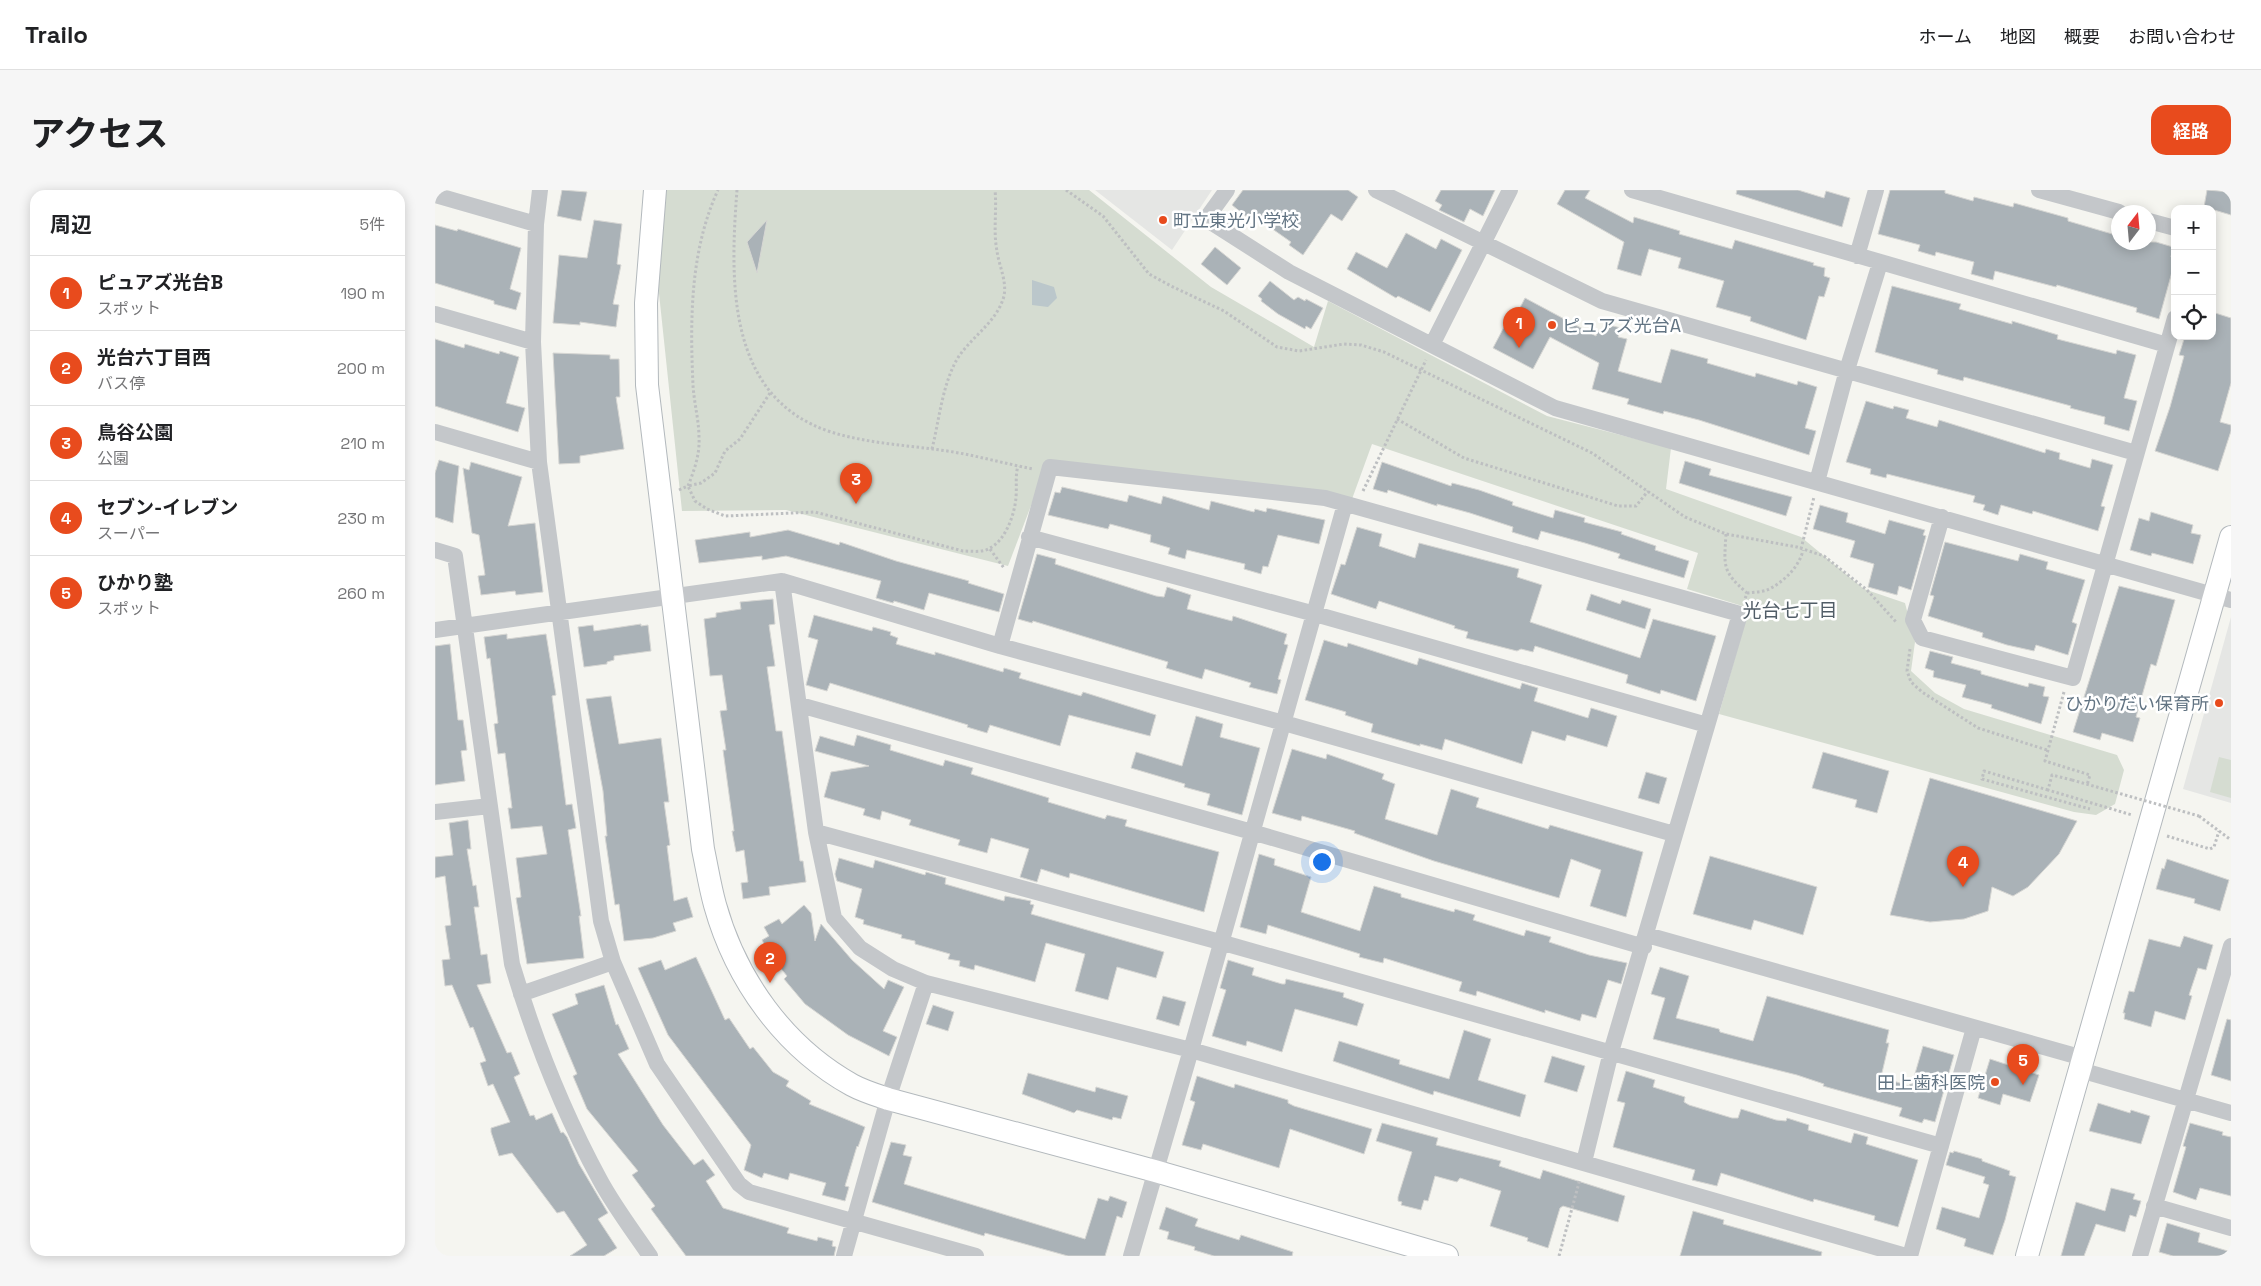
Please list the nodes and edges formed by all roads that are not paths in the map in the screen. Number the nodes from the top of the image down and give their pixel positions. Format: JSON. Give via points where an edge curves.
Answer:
{"nodes":[{"id":1,"x":540,"y":190,"type":"edge"},
{"id":2,"x":655,"y":190,"type":"edge"},
{"id":3,"x":1227,"y":190,"type":"edge"},
{"id":4,"x":1376,"y":190,"type":"edge"},
{"id":5,"x":1509,"y":190,"type":"edge"},
{"id":6,"x":1632,"y":190,"type":"edge"},
{"id":7,"x":1876,"y":190,"type":"edge"},
{"id":8,"x":2039,"y":190,"type":"edge"},
{"id":9,"x":435,"y":195,"type":"edge"},
{"id":10,"x":2111,"y":210,"type":"edge"},
{"id":11,"x":2156,"y":223,"type":"edge"},
{"id":12,"x":536,"y":224,"type":"junction"},
{"id":13,"x":2171,"y":227,"type":"edge"},
{"id":14,"x":1483,"y":243,"type":"junction"},
{"id":15,"x":1857,"y":256,"type":"junction"},
{"id":16,"x":1880,"y":263,"type":"junction"},
{"id":17,"x":435,"y":314,"type":"edge"},
{"id":18,"x":2171,"y":332,"type":"edge"},
{"id":19,"x":533,"y":342,"type":"junction"},
{"id":20,"x":2167,"y":345,"type":"junction"},
{"id":21,"x":1432,"y":346,"type":"junction"},
{"id":22,"x":1847,"y":370,"type":"junction"},
{"id":23,"x":435,"y":432,"type":"edge"},
{"id":24,"x":2137,"y":453,"type":"junction"},
{"id":25,"x":539,"y":462,"type":"junction"},
{"id":26,"x":1817,"y":482,"type":"junction"},
{"id":27,"x":1351,"y":505,"type":"junction"},
{"id":28,"x":1942,"y":517,"type":"junction"},
{"id":29,"x":1029,"y":537,"type":"junction"},
{"id":30,"x":2231,"y":537,"type":"edge"},
{"id":31,"x":435,"y":550,"type":"edge"},
{"id":32,"x":2105,"y":564,"type":"junction"},
{"id":33,"x":782,"y":581,"type":"junction"},
{"id":34,"x":674,"y":597,"type":"junction"},
{"id":35,"x":2223,"y":597,"type":"edge"},
{"id":36,"x":560,"y":612,"type":"junction"},
{"id":37,"x":1315,"y":614,"type":"junction"},
{"id":38,"x":465,"y":625,"type":"junction"},
{"id":39,"x":435,"y":630,"type":"edge"},
{"id":40,"x":1000,"y":646,"type":"junction"},
{"id":41,"x":800,"y":705,"type":"junction"},
{"id":42,"x":1283,"y":723,"type":"junction"},
{"id":43,"x":1707,"y":726,"type":"junction"},
{"id":44,"x":490,"y":806,"type":"junction"},
{"id":45,"x":435,"y":812,"type":"edge"},
{"id":46,"x":816,"y":832,"type":"junction"},
{"id":47,"x":1252,"y":832,"type":"junction"},
{"id":48,"x":1674,"y":834,"type":"junction"},
{"id":49,"x":1645,"y":941,"type":"junction"},
{"id":50,"x":1220,"y":942,"type":"junction"},
{"id":51,"x":2231,"y":946,"type":"edge"},
{"id":52,"x":613,"y":962,"type":"junction"},
{"id":53,"x":926,"y":983,"type":"junction"},
{"id":54,"x":521,"y":994,"type":"junction"},
{"id":55,"x":1974,"y":1028,"type":"junction"},
{"id":56,"x":1191,"y":1050,"type":"junction"},
{"id":57,"x":1611,"y":1052,"type":"junction"},
{"id":58,"x":2081,"y":1064,"type":"junction"},
{"id":59,"x":888,"y":1099,"type":"junction"},
{"id":60,"x":2185,"y":1100,"type":"junction"},
{"id":61,"x":2231,"y":1113,"type":"edge"},
{"id":62,"x":1941,"y":1146,"type":"junction"},
{"id":63,"x":1584,"y":1162,"type":"junction"},
{"id":64,"x":1155,"y":1171,"type":"junction"},
{"id":65,"x":2154,"y":1206,"type":"junction"},
{"id":66,"x":854,"y":1222,"type":"junction"},
{"id":67,"x":2231,"y":1228,"type":"edge"},
{"id":68,"x":650,"y":1256,"type":"edge"},
{"id":69,"x":845,"y":1256,"type":"edge"},
{"id":70,"x":976,"y":1256,"type":"edge"},
{"id":71,"x":1131,"y":1256,"type":"edge"},
{"id":72,"x":1447,"y":1256,"type":"edge"},
{"id":73,"x":1906,"y":1256,"type":"edge"},
{"id":74,"x":1910,"y":1256,"type":"edge"},
{"id":75,"x":2027,"y":1256,"type":"edge"},
{"id":76,"x":2140,"y":1256,"type":"edge"}],
"edges":[{"from":1,"to":12,"type":"street"},
{"from":2,"to":34,"type":"street","via":[[646,303],[647,385]]},
{"from":3,"to":21,"type":"street","via":[[1206,219],[1289,272]]},
{"from":4,"to":14,"type":"street"},
{"from":5,"to":14,"type":"street"},
{"from":6,"to":15,"type":"street"},
{"from":7,"to":15,"type":"street"},
{"from":8,"to":10,"type":"street"},
{"from":9,"to":12,"type":"street"},
{"from":11,"to":13,"type":"street"},
{"from":12,"to":19,"type":"street"},
{"from":14,"to":21,"type":"street"},
{"from":14,"to":22,"type":"street","via":[[1601,301]]},
{"from":15,"to":16,"type":"street"},
{"from":16,"to":20,"type":"street"},
{"from":16,"to":22,"type":"street"},
{"from":17,"to":19,"type":"street"},
{"from":18,"to":20,"type":"street"},
{"from":19,"to":25,"type":"street"},
{"from":20,"to":24,"type":"street"},
{"from":21,"to":26,"type":"street","via":[[1555,408]]},
{"from":22,"to":24,"type":"street"},
{"from":22,"to":26,"type":"street"},
{"from":23,"to":25,"type":"street"},
{"from":24,"to":32,"type":"street"},
{"from":25,"to":36,"type":"street"},
{"from":26,"to":28,"type":"street"},
{"from":27,"to":29,"type":"street","via":[[1325,498],[1050,467]]},
{"from":27,"to":37,"type":"street"},
{"from":27,"to":43,"type":"street","via":[[1740,614]]},
{"from":28,"to":32,"type":"street"},
{"from":28,"to":32,"type":"street","via":[[1913,620],[1922,638],[2073,678]]},
{"from":29,"to":37,"type":"street"},
{"from":29,"to":40,"type":"street"},
{"from":30,"to":35,"type":"street"},
{"from":31,"to":38,"type":"street","via":[[455,556]]},
{"from":32,"to":35,"type":"street"},
{"from":33,"to":34,"type":"street"},
{"from":33,"to":40,"type":"street"},
{"from":33,"to":41,"type":"street"},
{"from":34,"to":36,"type":"street"},
{"from":34,"to":59,"type":"street","via":[[703,849],[715,906],[737,964],[759,1000],[789,1038],[853,1086]]},
{"from":35,"to":58,"type":"street"},
{"from":36,"to":38,"type":"street"},
{"from":36,"to":52,"type":"street","via":[[601,921]]},
{"from":37,"to":42,"type":"street"},
{"from":37,"to":43,"type":"street"},
{"from":38,"to":39,"type":"street"},
{"from":38,"to":44,"type":"street"},
{"from":40,"to":42,"type":"street"},
{"from":41,"to":46,"type":"street"},
{"from":41,"to":47,"type":"street"},
{"from":42,"to":47,"type":"street"},
{"from":42,"to":48,"type":"street"},
{"from":43,"to":48,"type":"street"},
{"from":44,"to":45,"type":"street"},
{"from":44,"to":54,"type":"street","via":[[512,964]]},
{"from":46,"to":50,"type":"street"},
{"from":46,"to":53,"type":"street","via":[[834,918],[860,948],[893,969]]},
{"from":47,"to":49,"type":"street"},
{"from":47,"to":50,"type":"street"},
{"from":48,"to":49,"type":"street"},
{"from":49,"to":55,"type":"street"},
{"from":49,"to":57,"type":"street"},
{"from":50,"to":56,"type":"street"},
{"from":50,"to":57,"type":"street"},
{"from":51,"to":60,"type":"street"},
{"from":52,"to":54,"type":"street"},
{"from":52,"to":66,"type":"street","via":[[657,1064],[739,1184],[749,1192]]},
{"from":53,"to":56,"type":"street"},
{"from":53,"to":59,"type":"street"},
{"from":54,"to":68,"type":"street","via":[[564,1108],[600,1181]]},
{"from":55,"to":58,"type":"street"},
{"from":55,"to":62,"type":"street"},
{"from":56,"to":63,"type":"street"},
{"from":56,"to":64,"type":"street"},
{"from":57,"to":62,"type":"street"},
{"from":57,"to":63,"type":"street"},
{"from":58,"to":60,"type":"street"},
{"from":58,"to":75,"type":"street"},
{"from":59,"to":64,"type":"street"},
{"from":59,"to":66,"type":"street"},
{"from":60,"to":61,"type":"street"},
{"from":60,"to":65,"type":"street"},
{"from":62,"to":74,"type":"street"},
{"from":63,"to":73,"type":"street"},
{"from":64,"to":71,"type":"street"},
{"from":64,"to":72,"type":"street"},
{"from":65,"to":67,"type":"street"},
{"from":65,"to":76,"type":"street"},
{"from":66,"to":69,"type":"street"},
{"from":66,"to":70,"type":"street"}]}
